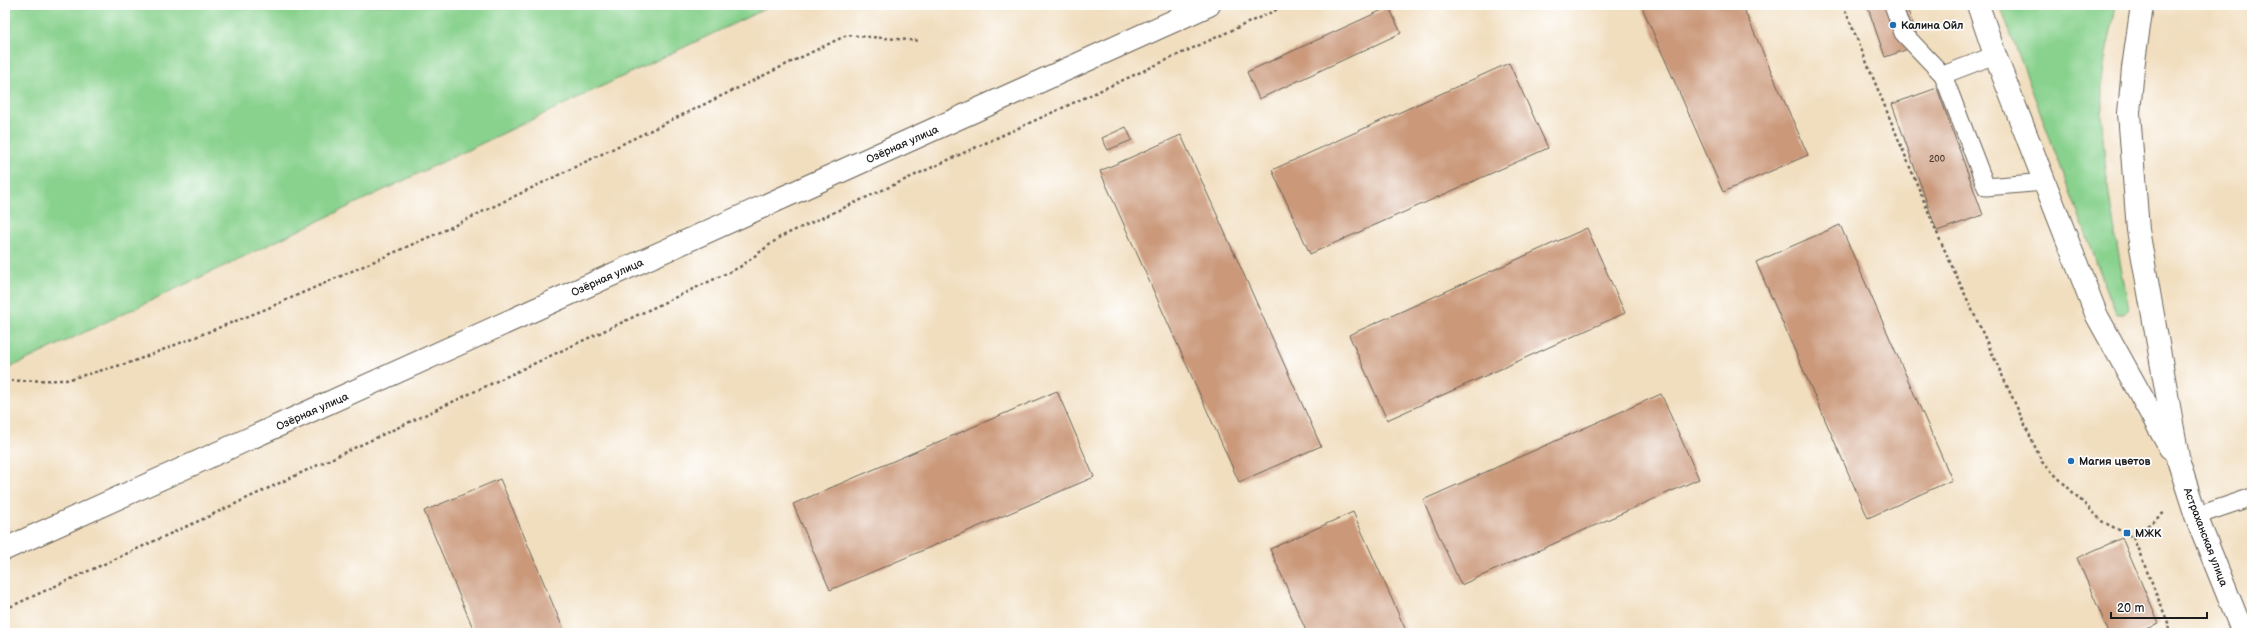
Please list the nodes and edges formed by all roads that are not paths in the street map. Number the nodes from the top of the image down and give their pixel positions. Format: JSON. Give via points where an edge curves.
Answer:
{"nodes":[{"id":1,"x":1209,"y":5,"type":"edge"},
{"id":2,"x":1893,"y":5,"type":"edge"},
{"id":3,"x":1978,"y":5,"type":"edge"},
{"id":4,"x":2142,"y":5,"type":"edge"},
{"id":5,"x":1995,"y":55,"type":"junction"},
{"id":6,"x":1943,"y":75,"type":"junction"},
{"id":7,"x":2045,"y":182,"type":"junction"},
{"id":8,"x":2179,"y":463,"type":"junction"},
{"id":9,"x":2252,"y":497,"type":"edge"},
{"id":10,"x":2196,"y":516,"type":"junction"},
{"id":11,"x":5,"y":549,"type":"edge"},
{"id":12,"x":2243,"y":633,"type":"edge"}],
"edges":[{"from":1,"to":11,"type":"street","name":"Озёрная улица"},
{"from":2,"to":6,"type":"lane","via":[[1903,33]]},
{"from":3,"to":5,"type":"street"},
{"from":4,"to":8,"type":"street","via":[[2129,113],[2132,169],[2138,230]]},
{"from":5,"to":6,"type":"lane"},
{"from":5,"to":7,"type":"street"},
{"from":6,"to":7,"type":"lane","via":[[1986,187]]},
{"from":7,"to":8,"type":"street","via":[[2097,316]]},
{"from":8,"to":10,"type":"street","name":"Астраханская улица"},
{"from":9,"to":10,"type":"lane"},
{"from":10,"to":12,"type":"street","name":"Астраханская улица"}]}
